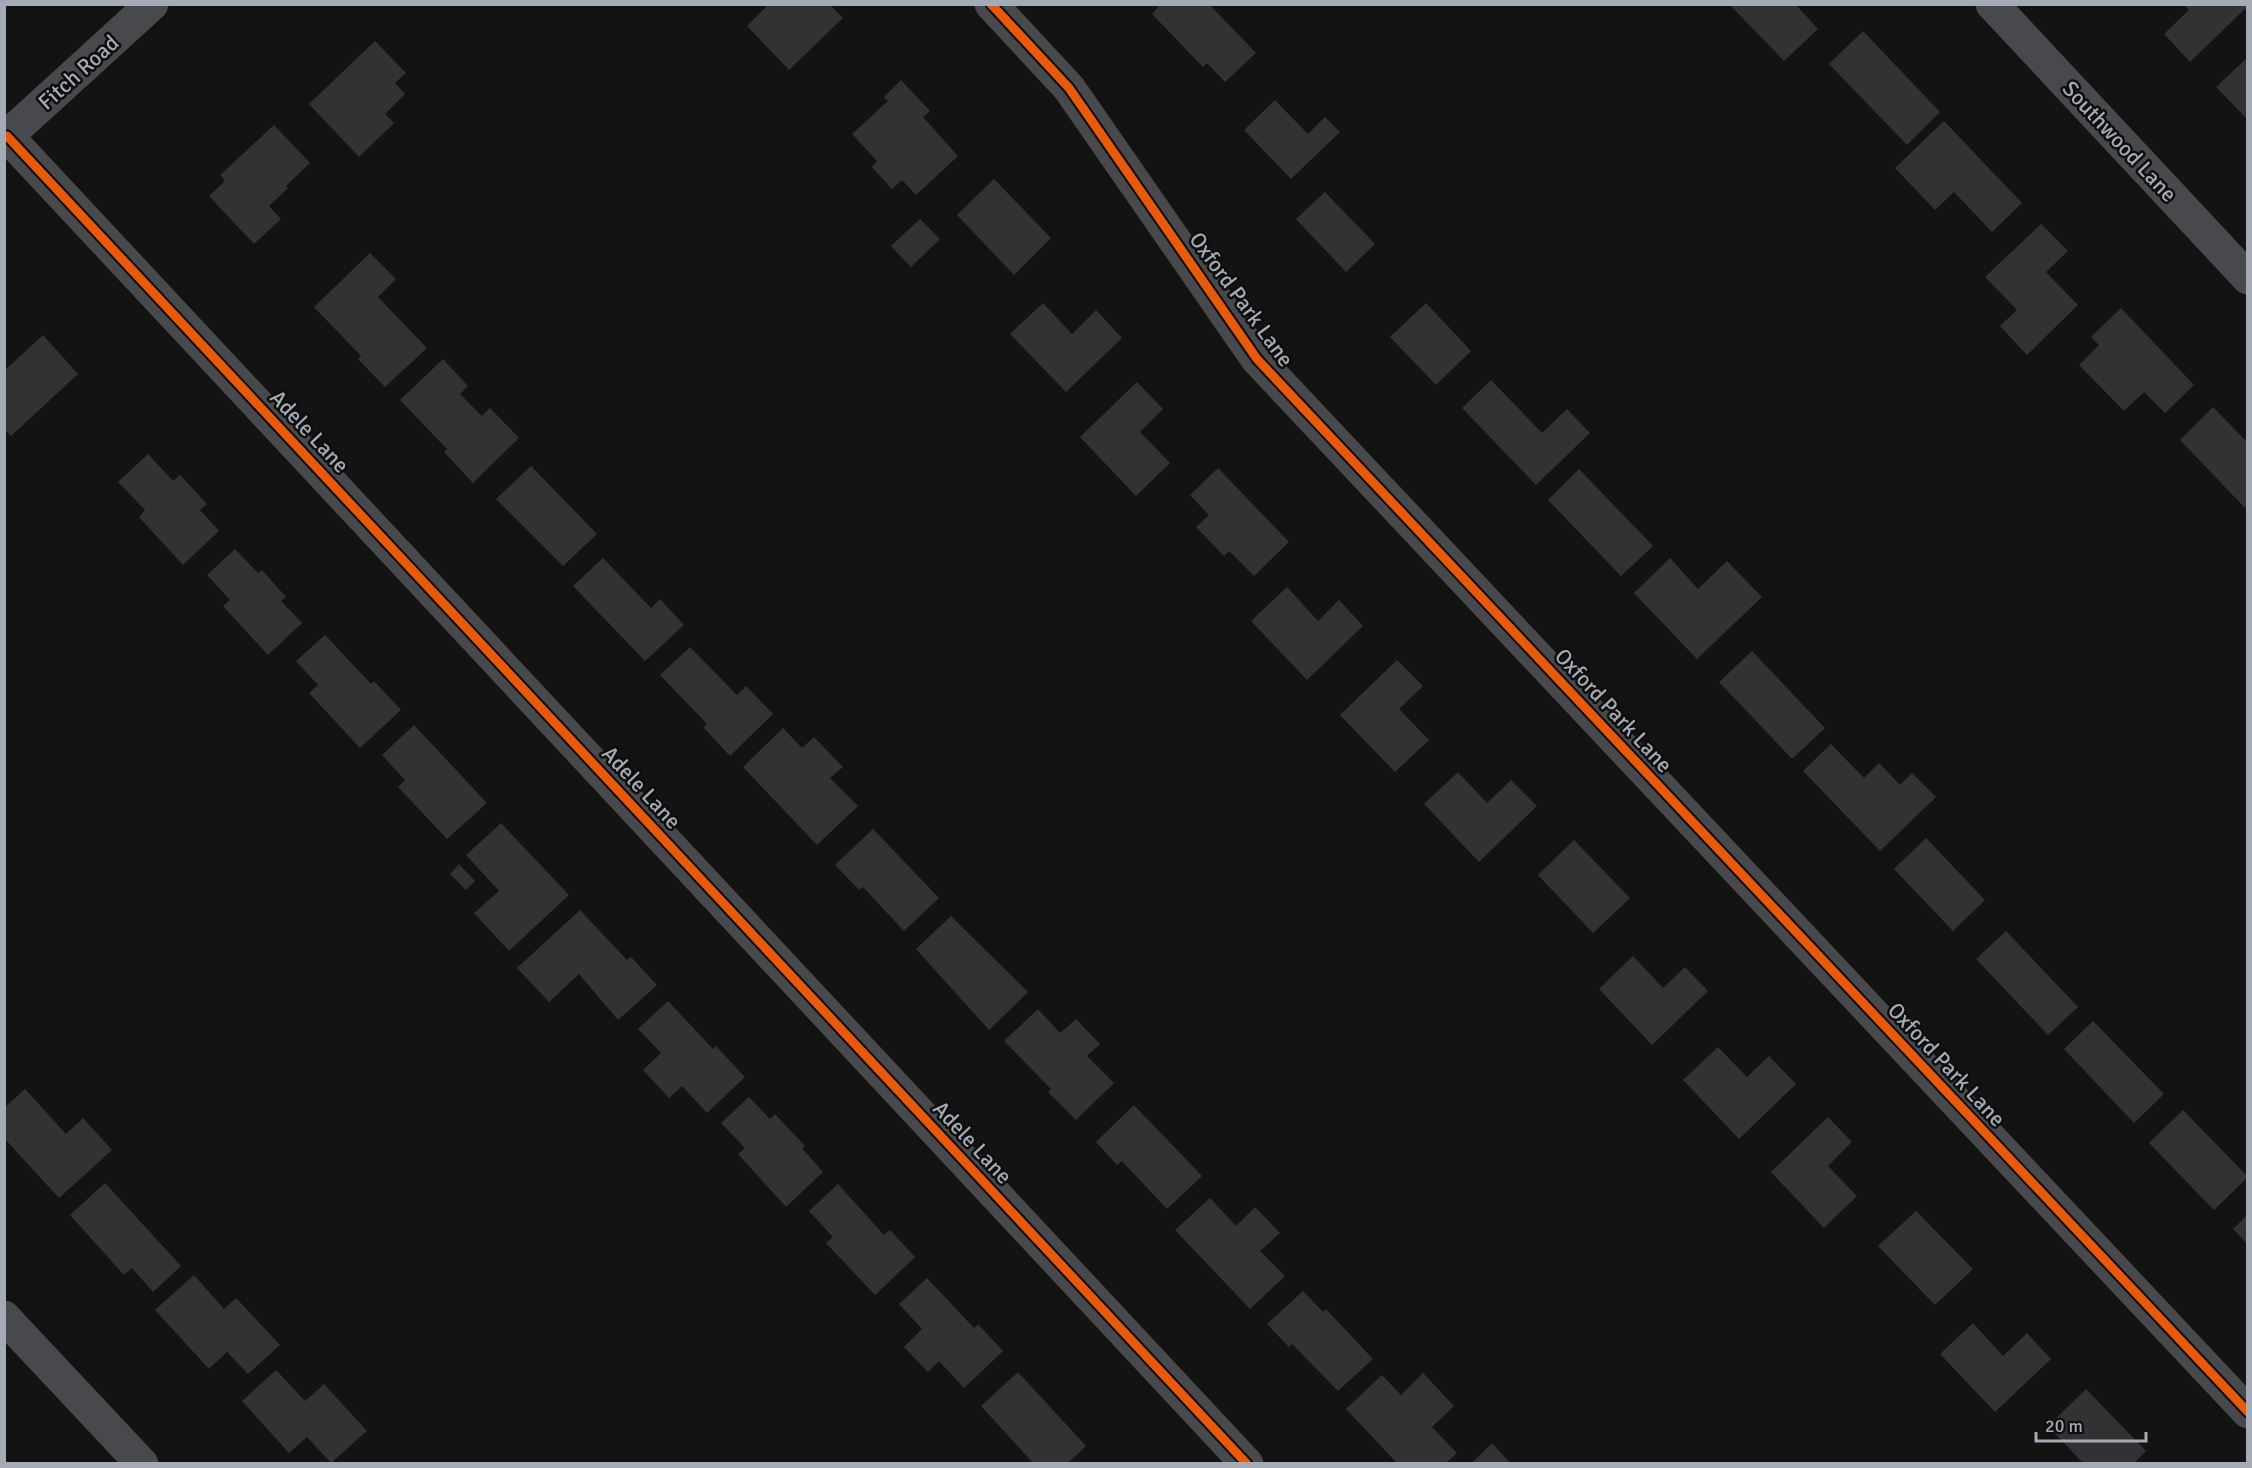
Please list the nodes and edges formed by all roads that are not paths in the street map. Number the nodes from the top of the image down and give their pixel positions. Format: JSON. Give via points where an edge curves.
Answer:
{"nodes":[{"id":1,"x":152,"y":4,"type":"edge"},
{"id":2,"x":991,"y":4,"type":"edge"},
{"id":3,"x":1992,"y":4,"type":"edge"},
{"id":4,"x":6,"y":138,"type":"edge"},
{"id":5,"x":2247,"y":278,"type":"edge"},
{"id":6,"x":4,"y":1317,"type":"edge"},
{"id":7,"x":2247,"y":1412,"type":"edge"},
{"id":8,"x":142,"y":1464,"type":"edge"},
{"id":9,"x":1247,"y":1464,"type":"edge"}],
"edges":[{"from":1,"to":4,"type":"street","name":"Fitch Road"},
{"from":2,"to":7,"type":"street","name":"Oxford Park Lane","via":[[1070,88],[1257,358]]},
{"from":3,"to":5,"type":"street","name":"Southwood Lane"},
{"from":4,"to":9,"type":"street","name":"Adele Lane"},
{"from":6,"to":8,"type":"street"}]}
